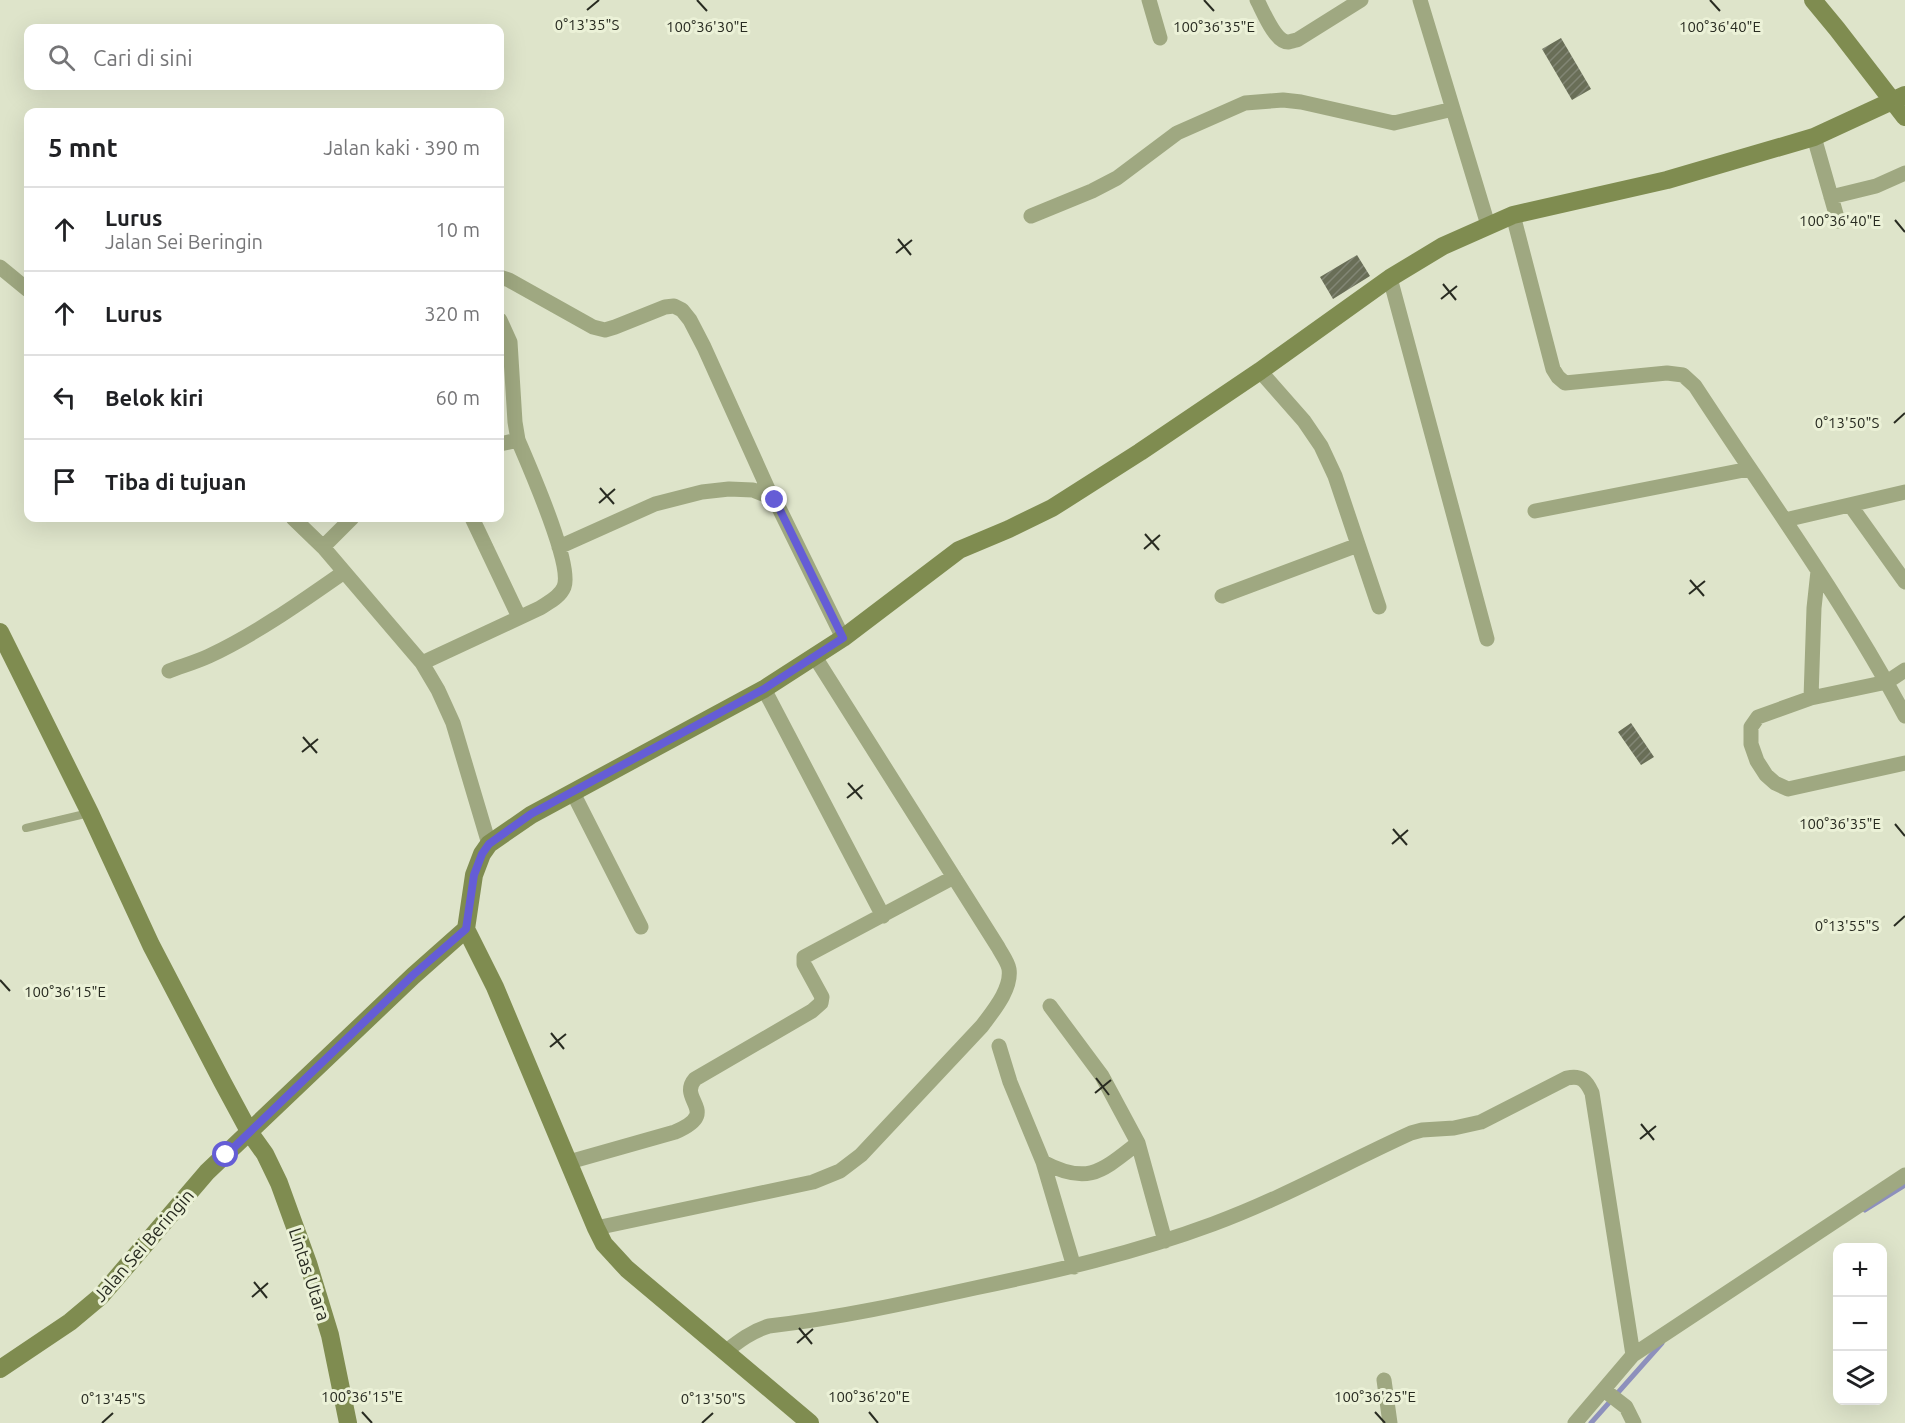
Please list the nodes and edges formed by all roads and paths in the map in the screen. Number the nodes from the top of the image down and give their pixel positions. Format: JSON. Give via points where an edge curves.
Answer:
{"nodes":[{"id":1,"x":1149,"y":0,"type":"edge"},
{"id":2,"x":1257,"y":0,"type":"edge"},
{"id":3,"x":1361,"y":0,"type":"edge"},
{"id":4,"x":1420,"y":0,"type":"edge"},
{"id":5,"x":1813,"y":0,"type":"edge"},
{"id":6,"x":1160,"y":38,"type":"dead end"},
{"id":7,"x":1899,"y":98,"type":"edge"},
{"id":8,"x":1453,"y":109,"type":"junction"},
{"id":9,"x":1905,"y":117,"type":"edge"},
{"id":10,"x":1814,"y":137,"type":"junction"},
{"id":11,"x":1905,"y":173,"type":"edge"},
{"id":12,"x":1831,"y":197,"type":"junction"},
{"id":13,"x":1513,"y":215,"type":"junction"},
{"id":14,"x":1031,"y":216,"type":"dead end"},
{"id":15,"x":1838,"y":221,"type":"dead end"},
{"id":16,"x":1488,"y":225,"type":"junction"},
{"id":17,"x":0,"y":267,"type":"edge"},
{"id":18,"x":504,"y":278,"type":"edge"},
{"id":19,"x":1390,"y":279,"type":"junction"},
{"id":20,"x":24,"y":287,"type":"edge"},
{"id":21,"x":504,"y":329,"type":"edge"},
{"id":22,"x":1260,"y":371,"type":"junction"},
{"id":23,"x":518,"y":440,"type":"junction"},
{"id":24,"x":504,"y":443,"type":"edge"},
{"id":25,"x":1749,"y":469,"type":"junction"},
{"id":26,"x":1905,"y":492,"type":"edge"},
{"id":27,"x":775,"y":500,"type":"junction"},
{"id":28,"x":1850,"y":505,"type":"junction"},
{"id":29,"x":1535,"y":511,"type":"dead end"},
{"id":30,"x":1785,"y":520,"type":"junction"},
{"id":31,"x":297,"y":522,"type":"edge"},
{"id":32,"x":348,"y":522,"type":"edge"},
{"id":33,"x":474,"y":522,"type":"edge"},
{"id":34,"x":1358,"y":545,"type":"junction"},
{"id":35,"x":323,"y":547,"type":"junction"},
{"id":36,"x":560,"y":547,"type":"junction"},
{"id":37,"x":1818,"y":571,"type":"junction"},
{"id":38,"x":344,"y":572,"type":"junction"},
{"id":39,"x":1905,"y":582,"type":"edge"},
{"id":40,"x":1222,"y":596,"type":"dead end"},
{"id":41,"x":1379,"y":607,"type":"dead end"},
{"id":42,"x":519,"y":617,"type":"junction"},
{"id":43,"x":0,"y":632,"type":"edge"},
{"id":44,"x":843,"y":638,"type":"junction"},
{"id":45,"x":1487,"y":639,"type":"dead end"},
{"id":46,"x":815,"y":657,"type":"junction"},
{"id":47,"x":422,"y":663,"type":"junction"},
{"id":48,"x":1905,"y":670,"type":"edge"},
{"id":49,"x":169,"y":671,"type":"dead end"},
{"id":50,"x":1887,"y":682,"type":"junction"},
{"id":51,"x":764,"y":689,"type":"junction"},
{"id":52,"x":1811,"y":698,"type":"junction"},
{"id":53,"x":1905,"y":716,"type":"edge"},
{"id":54,"x":1905,"y":763,"type":"edge"},
{"id":55,"x":573,"y":793,"type":"junction"},
{"id":56,"x":90,"y":813,"type":"junction"},
{"id":57,"x":26,"y":828,"type":"dead end"},
{"id":58,"x":489,"y":844,"type":"junction"},
{"id":59,"x":954,"y":878,"type":"junction"},
{"id":60,"x":883,"y":916,"type":"junction"},
{"id":61,"x":641,"y":927,"type":"dead end"},
{"id":62,"x":466,"y":929,"type":"junction"},
{"id":63,"x":1050,"y":1006,"type":"dead end"},
{"id":64,"x":999,"y":1046,"type":"dead end"},
{"id":65,"x":250,"y":1133,"type":"junction"},
{"id":66,"x":1138,"y":1143,"type":"junction"},
{"id":67,"x":569,"y":1162,"type":"junction"},
{"id":68,"x":1043,"y":1162,"type":"junction"},
{"id":69,"x":1905,"y":1175,"type":"edge"},
{"id":70,"x":596,"y":1228,"type":"junction"},
{"id":71,"x":1165,"y":1241,"type":"junction"},
{"id":72,"x":1074,"y":1267,"type":"junction"},
{"id":73,"x":725,"y":1352,"type":"junction"},
{"id":74,"x":1633,"y":1355,"type":"junction"},
{"id":75,"x":0,"y":1369,"type":"edge"},
{"id":76,"x":1383,"y":1380,"type":"dead end"},
{"id":77,"x":1606,"y":1391,"type":"junction"},
{"id":78,"x":348,"y":1423,"type":"edge"},
{"id":79,"x":810,"y":1423,"type":"edge"},
{"id":80,"x":1390,"y":1423,"type":"edge"},
{"id":81,"x":1575,"y":1423,"type":"edge"},
{"id":82,"x":1634,"y":1423,"type":"edge"}],
"edges":[{"from":1,"to":6,"type":"street"},
{"from":2,"to":3,"type":"street","via":[[1275,34],[1288,42]]},
{"from":4,"to":8,"type":"street"},
{"from":5,"to":7,"type":"street"},
{"from":7,"to":9,"type":"street"},
{"from":7,"to":10,"type":"street"},
{"from":8,"to":14,"type":"street","via":[[1394,123],[1301,102],[1245,104],[1177,133],[1117,178]]},
{"from":8,"to":16,"type":"street"},
{"from":10,"to":12,"type":"street"},
{"from":10,"to":13,"type":"street","via":[[1667,180]]},
{"from":11,"to":12,"type":"street","via":[[1876,186]]},
{"from":12,"to":15,"type":"street"},
{"from":13,"to":16,"type":"street"},
{"from":13,"to":25,"type":"street","via":[[1552,369],[1558,377],[1565,383],[1667,373],[1683,375],[1695,386]]},
{"from":16,"to":19,"type":"street","via":[[1443,246]]},
{"from":17,"to":20,"type":"street"},
{"from":18,"to":27,"type":"street","via":[[605,330],[665,307],[682,310],[704,347]]},
{"from":19,"to":22,"type":"street"},
{"from":19,"to":45,"type":"street"},
{"from":21,"to":23,"type":"street","via":[[510,342]]},
{"from":22,"to":34,"type":"street","via":[[1321,446]]},
{"from":22,"to":44,"type":"street","via":[[1052,507],[959,550]]},
{"from":23,"to":24,"type":"street"},
{"from":23,"to":36,"type":"street"},
{"from":25,"to":29,"type":"street"},
{"from":25,"to":30,"type":"street"},
{"from":26,"to":28,"type":"street"},
{"from":27,"to":36,"type":"street","via":[[753,490],[702,492],[655,504]]},
{"from":27,"to":44,"type":"street"},
{"from":28,"to":30,"type":"street"},
{"from":28,"to":39,"type":"street"},
{"from":30,"to":37,"type":"street"},
{"from":31,"to":35,"type":"street"},
{"from":32,"to":35,"type":"street"},
{"from":33,"to":42,"type":"street"},
{"from":34,"to":40,"type":"street"},
{"from":34,"to":41,"type":"street"},
{"from":35,"to":38,"type":"street"},
{"from":36,"to":42,"type":"street","via":[[567,576],[564,588],[556,598]]},
{"from":37,"to":50,"type":"street"},
{"from":37,"to":52,"type":"street"},
{"from":38,"to":47,"type":"street"},
{"from":38,"to":49,"type":"street","via":[[244,636]]},
{"from":42,"to":47,"type":"street"},
{"from":43,"to":56,"type":"street","name":"Lintas Utara"},
{"from":44,"to":46,"type":"street"},
{"from":46,"to":51,"type":"street"},
{"from":46,"to":59,"type":"street"},
{"from":47,"to":58,"type":"street","via":[[453,723]]},
{"from":48,"to":50,"type":"street"},
{"from":50,"to":52,"type":"street"},
{"from":50,"to":53,"type":"street"},
{"from":51,"to":55,"type":"street"},
{"from":51,"to":60,"type":"street"},
{"from":52,"to":54,"type":"street","via":[[1758,717],[1751,727],[1757,761],[1775,783],[1788,789]]},
{"from":55,"to":58,"type":"street","via":[[531,814]]},
{"from":55,"to":61,"type":"street"},
{"from":56,"to":57,"type":"lane"},
{"from":56,"to":65,"type":"street","name":"Lintas Utara","via":[[151,945]]},
{"from":58,"to":62,"type":"street","via":[[474,875]]},
{"from":59,"to":60,"type":"street"},
{"from":59,"to":70,"type":"street","via":[[1009,968],[1008,983],[982,1026],[861,1155],[840,1171],[813,1182]]},
{"from":60,"to":67,"type":"street","via":[[804,957],[822,997],[821,1003],[695,1079],[690,1090],[698,1111],[688,1126]]},
{"from":62,"to":65,"type":"street","name":"Jalan Sei Beringin"},
{"from":62,"to":67,"type":"street","via":[[495,987]]},
{"from":63,"to":66,"type":"street","via":[[1102,1076]]},
{"from":64,"to":68,"type":"street"},
{"from":65,"to":75,"type":"street","name":"Jalan Sei Beringin","via":[[207,1172],[101,1296],[70,1323]]},
{"from":65,"to":78,"type":"street","name":"Lintas Utara","via":[[279,1183],[308,1263],[330,1335]]},
{"from":66,"to":68,"type":"street","via":[[1098,1172],[1084,1175],[1059,1171]]},
{"from":66,"to":71,"type":"street"},
{"from":67,"to":70,"type":"street"},
{"from":68,"to":72,"type":"street"},
{"from":69,"to":74,"type":"street"},
{"from":70,"to":73,"type":"street","via":[[604,1244],[627,1269]]},
{"from":71,"to":72,"type":"street"},
{"from":71,"to":74,"type":"street","via":[[1270,1200],[1411,1133],[1482,1122],[1576,1076],[1587,1083],[1592,1093]]},
{"from":72,"to":73,"type":"street","via":[[935,1297],[769,1326],[747,1335]]},
{"from":73,"to":79,"type":"street"},
{"from":74,"to":77,"type":"street"},
{"from":76,"to":80,"type":"street"},
{"from":77,"to":81,"type":"street"},
{"from":77,"to":82,"type":"street","via":[[1623,1404]]}]}
